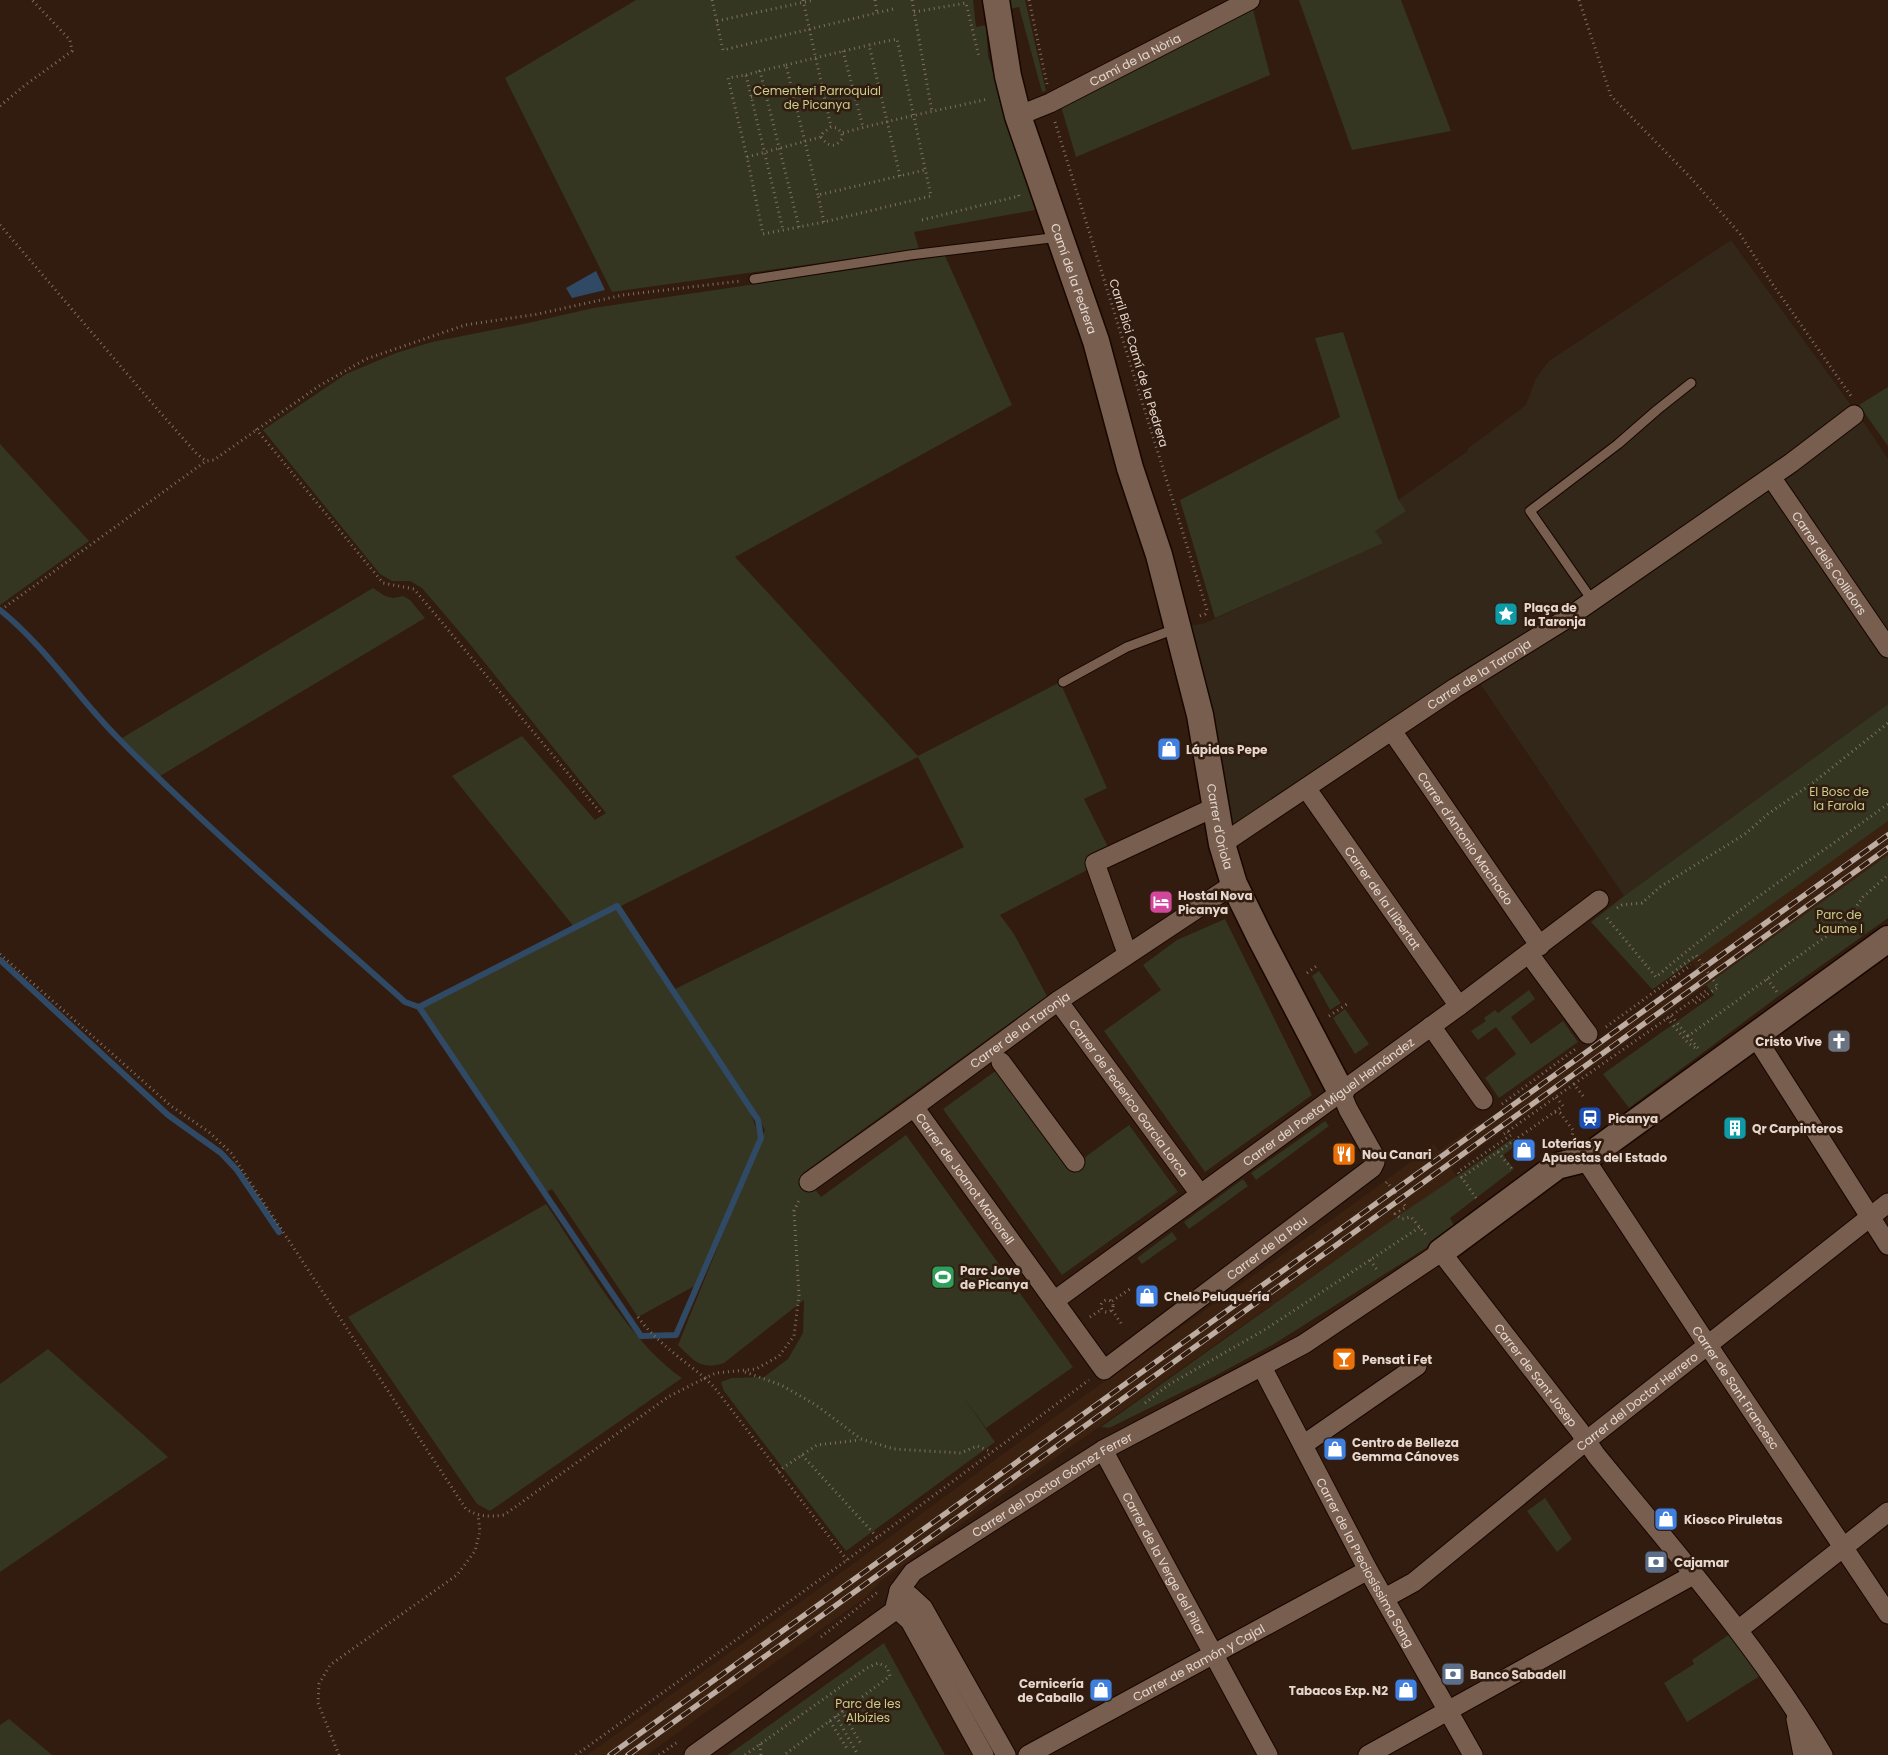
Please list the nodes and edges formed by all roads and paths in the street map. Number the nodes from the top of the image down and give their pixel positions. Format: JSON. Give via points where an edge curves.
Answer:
{"nodes":[{"id":1,"x":32,"y":0,"type":"edge"},
{"id":2,"x":712,"y":0,"type":"edge"},
{"id":3,"x":814,"y":0,"type":"edge"},
{"id":4,"x":875,"y":0,"type":"edge"},
{"id":5,"x":912,"y":0,"type":"edge"},
{"id":6,"x":996,"y":0,"type":"edge"},
{"id":7,"x":1029,"y":0,"type":"edge"},
{"id":8,"x":1250,"y":0,"type":"edge"},
{"id":9,"x":1578,"y":0,"type":"edge"},
{"id":10,"x":804,"y":1,"type":"edge"},
{"id":11,"x":966,"y":1,"type":"edge"},
{"id":12,"x":893,"y":9,"type":"dead end"},
{"id":13,"x":914,"y":12,"type":"junction"},
{"id":14,"x":877,"y":13,"type":"junction"},
{"id":15,"x":717,"y":21,"type":"junction"},
{"id":16,"x":810,"y":30,"type":"junction"},
{"id":17,"x":869,"y":45,"type":"junction"},
{"id":18,"x":843,"y":51,"type":"junction"},
{"id":19,"x":816,"y":58,"type":"junction"},
{"id":20,"x":980,"y":60,"type":"dead end"},
{"id":21,"x":786,"y":65,"type":"junction"},
{"id":22,"x":760,"y":71,"type":"junction"},
{"id":23,"x":746,"y":75,"type":"junction"},
{"id":24,"x":1048,"y":91,"type":"dead end"},
{"id":25,"x":766,"y":93,"type":"junction"},
{"id":26,"x":751,"y":97,"type":"junction"},
{"id":27,"x":0,"y":106,"type":"edge"},
{"id":28,"x":991,"y":107,"type":"dead end"},
{"id":29,"x":932,"y":112,"type":"junction"},
{"id":30,"x":913,"y":116,"type":"junction"},
{"id":31,"x":1018,"y":116,"type":"junction"},
{"id":32,"x":1054,"y":116,"type":"dead end"},
{"id":33,"x":886,"y":123,"type":"junction"},
{"id":34,"x":831,"y":127,"type":"junction"},
{"id":35,"x":863,"y":127,"type":"junction"},
{"id":36,"x":842,"y":133,"type":"junction"},
{"id":37,"x":821,"y":137,"type":"junction"},
{"id":38,"x":805,"y":141,"type":"junction"},
{"id":39,"x":780,"y":148,"type":"junction"},
{"id":40,"x":765,"y":152,"type":"junction"},
{"id":41,"x":748,"y":157,"type":"junction"},
{"id":42,"x":925,"y":170,"type":"junction"},
{"id":43,"x":900,"y":176,"type":"junction"},
{"id":44,"x":1016,"y":187,"type":"dead end"},
{"id":45,"x":818,"y":195,"type":"junction"},
{"id":46,"x":922,"y":220,"type":"dead end"},
{"id":47,"x":824,"y":222,"type":"junction"},
{"id":48,"x":0,"y":225,"type":"edge"},
{"id":49,"x":799,"y":227,"type":"junction"},
{"id":50,"x":784,"y":230,"type":"junction"},
{"id":51,"x":1060,"y":237,"type":"junction"},
{"id":52,"x":754,"y":279,"type":"joint"},
{"id":53,"x":1691,"y":383,"type":"dead end"},
{"id":54,"x":1854,"y":415,"type":"joint"},
{"id":55,"x":256,"y":429,"type":"junction"},
{"id":56,"x":206,"y":461,"type":"junction"},
{"id":57,"x":1771,"y":477,"type":"junction"},
{"id":58,"x":1159,"y":555,"type":"joint"},
{"id":59,"x":1592,"y":600,"type":"junction"},
{"id":60,"x":5,"y":607,"type":"dead end"},
{"id":61,"x":1187,"y":623,"type":"junction"},
{"id":62,"x":1888,"y":648,"type":"edge"},
{"id":63,"x":1063,"y":682,"type":"dead end"},
{"id":64,"x":1888,"y":723,"type":"edge"},
{"id":65,"x":1392,"y":731,"type":"junction"},
{"id":66,"x":1306,"y":788,"type":"junction"},
{"id":67,"x":1888,"y":804,"type":"edge"},
{"id":68,"x":1215,"y":807,"type":"junction"},
{"id":69,"x":601,"y":813,"type":"dead end"},
{"id":70,"x":1222,"y":844,"type":"junction"},
{"id":71,"x":1888,"y":875,"type":"edge"},
{"id":72,"x":1234,"y":884,"type":"junction"},
{"id":73,"x":1606,"y":908,"type":"junction"},
{"id":74,"x":1888,"y":939,"type":"edge"},
{"id":75,"x":1534,"y":950,"type":"junction"},
{"id":76,"x":0,"y":954,"type":"edge"},
{"id":77,"x":1127,"y":954,"type":"junction"},
{"id":78,"x":1319,"y":964,"type":"dead end"},
{"id":79,"x":1691,"y":965,"type":"dead end"},
{"id":80,"x":1686,"y":968,"type":"dead end"},
{"id":81,"x":1307,"y":973,"type":"dead end"},
{"id":82,"x":1674,"y":977,"type":"dead end"},
{"id":83,"x":1768,"y":979,"type":"junction"},
{"id":84,"x":1706,"y":991,"type":"dead end"},
{"id":85,"x":1780,"y":996,"type":"dead end"},
{"id":86,"x":1693,"y":1000,"type":"junction"},
{"id":87,"x":1058,"y":1001,"type":"junction"},
{"id":88,"x":1347,"y":1004,"type":"dead end"},
{"id":89,"x":1459,"y":1006,"type":"junction"},
{"id":90,"x":1329,"y":1016,"type":"dead end"},
{"id":91,"x":1669,"y":1017,"type":"junction"},
{"id":92,"x":1431,"y":1026,"type":"junction"},
{"id":93,"x":1588,"y":1034,"type":"dead end"},
{"id":94,"x":1688,"y":1036,"type":"junction"},
{"id":95,"x":1755,"y":1036,"type":"junction"},
{"id":96,"x":1001,"y":1062,"type":"dead end"},
{"id":97,"x":1574,"y":1084,"type":"junction"},
{"id":98,"x":1341,"y":1092,"type":"junction"},
{"id":99,"x":1583,"y":1096,"type":"dead end"},
{"id":100,"x":1556,"y":1097,"type":"junction"},
{"id":101,"x":1483,"y":1100,"type":"dead end"},
{"id":102,"x":914,"y":1107,"type":"junction"},
{"id":103,"x":1555,"y":1111,"type":"junction"},
{"id":104,"x":1508,"y":1131,"type":"junction"},
{"id":105,"x":1504,"y":1134,"type":"dead end"},
{"id":106,"x":1579,"y":1149,"type":"junction"},
{"id":107,"x":1498,"y":1152,"type":"junction"},
{"id":108,"x":1375,"y":1157,"type":"joint"},
{"id":109,"x":1075,"y":1162,"type":"dead end"},
{"id":110,"x":1514,"y":1171,"type":"dead end"},
{"id":111,"x":1461,"y":1178,"type":"junction"},
{"id":112,"x":809,"y":1182,"type":"joint"},
{"id":113,"x":1381,"y":1187,"type":"dead end"},
{"id":114,"x":1200,"y":1194,"type":"junction"},
{"id":115,"x":1476,"y":1198,"type":"dead end"},
{"id":116,"x":1888,"y":1203,"type":"edge"},
{"id":117,"x":1870,"y":1217,"type":"junction"},
{"id":118,"x":1420,"y":1227,"type":"dead end"},
{"id":119,"x":1888,"y":1245,"type":"edge"},
{"id":120,"x":1441,"y":1252,"type":"junction"},
{"id":121,"x":1130,"y":1289,"type":"dead end"},
{"id":122,"x":1054,"y":1301,"type":"junction"},
{"id":123,"x":1112,"y":1301,"type":"junction"},
{"id":124,"x":1102,"y":1310,"type":"junction"},
{"id":125,"x":1112,"y":1310,"type":"junction"},
{"id":126,"x":638,"y":1316,"type":"dead end"},
{"id":127,"x":1087,"y":1319,"type":"dead end"},
{"id":128,"x":1123,"y":1326,"type":"dead end"},
{"id":129,"x":1708,"y":1346,"type":"junction"},
{"id":130,"x":1417,"y":1366,"type":"dead end"},
{"id":131,"x":1262,"y":1367,"type":"junction"},
{"id":132,"x":1104,"y":1370,"type":"junction"},
{"id":133,"x":742,"y":1371,"type":"junction"},
{"id":134,"x":705,"y":1378,"type":"junction"},
{"id":135,"x":861,"y":1440,"type":"junction"},
{"id":136,"x":1586,"y":1441,"type":"junction"},
{"id":137,"x":1303,"y":1445,"type":"junction"},
{"id":138,"x":1102,"y":1450,"type":"junction"},
{"id":139,"x":992,"y":1452,"type":"junction"},
{"id":140,"x":802,"y":1455,"type":"junction"},
{"id":141,"x":778,"y":1471,"type":"junction"},
{"id":142,"x":1888,"y":1512,"type":"edge"},
{"id":143,"x":478,"y":1515,"type":"junction"},
{"id":144,"x":877,"y":1537,"type":"junction"},
{"id":145,"x":847,"y":1560,"type":"junction"},
{"id":146,"x":1368,"y":1570,"type":"junction"},
{"id":147,"x":1693,"y":1575,"type":"junction"},
{"id":148,"x":900,"y":1592,"type":"junction"},
{"id":149,"x":1385,"y":1598,"type":"junction"},
{"id":150,"x":894,"y":1611,"type":"junction"},
{"id":151,"x":1888,"y":1614,"type":"edge"},
{"id":152,"x":1742,"y":1627,"type":"dead end"},
{"id":153,"x":1213,"y":1654,"type":"junction"},
{"id":154,"x":1448,"y":1710,"type":"junction"},
{"id":155,"x":1797,"y":1710,"type":"junction"},
{"id":156,"x":842,"y":1711,"type":"junction"},
{"id":157,"x":836,"y":1716,"type":"junction"},
{"id":158,"x":830,"y":1720,"type":"junction"},
{"id":159,"x":760,"y":1744,"type":"junction"},
{"id":160,"x":861,"y":1744,"type":"dead end"},
{"id":161,"x":848,"y":1750,"type":"dead end"},
{"id":162,"x":339,"y":1755,"type":"edge"},
{"id":163,"x":576,"y":1755,"type":"edge"},
{"id":164,"x":694,"y":1755,"type":"edge"},
{"id":165,"x":745,"y":1755,"type":"edge"},
{"id":166,"x":761,"y":1755,"type":"edge"},
{"id":167,"x":784,"y":1755,"type":"edge"},
{"id":168,"x":858,"y":1755,"type":"edge"},
{"id":169,"x":984,"y":1755,"type":"edge"},
{"id":170,"x":1006,"y":1755,"type":"edge"},
{"id":171,"x":1028,"y":1755,"type":"edge"},
{"id":172,"x":1268,"y":1755,"type":"edge"},
{"id":173,"x":1368,"y":1755,"type":"edge"},
{"id":174,"x":1473,"y":1755,"type":"edge"},
{"id":175,"x":1803,"y":1755,"type":"edge"},
{"id":176,"x":1823,"y":1755,"type":"edge"}],
"edges":[{"from":1,"to":27,"type":"path","via":[[70,40],[72,51]]},
{"from":2,"to":15,"type":"path"},
{"from":3,"to":10,"type":"path"},
{"from":4,"to":14,"type":"path"},
{"from":5,"to":13,"type":"path"},
{"from":6,"to":31,"type":"street","name":"Camí de la Pedrera"},
{"from":7,"to":24,"type":"path"},
{"from":8,"to":31,"type":"street","name":"Camí de la Nòria","via":[[1050,103]]},
{"from":9,"to":54,"type":"path","via":[[1611,96],[1740,234],[1854,399]]},
{"from":10,"to":15,"type":"path"},
{"from":10,"to":16,"type":"path"},
{"from":11,"to":13,"type":"path"},
{"from":11,"to":20,"type":"path"},
{"from":12,"to":14,"type":"path"},
{"from":13,"to":29,"type":"path"},
{"from":14,"to":16,"type":"path"},
{"from":15,"to":16,"type":"path","via":[[723,50]]},
{"from":16,"to":19,"type":"path"},
{"from":17,"to":18,"type":"path"},
{"from":17,"to":30,"type":"path","via":[[897,40]]},
{"from":17,"to":33,"type":"path"},
{"from":18,"to":19,"type":"path"},
{"from":18,"to":35,"type":"path"},
{"from":19,"to":21,"type":"path"},
{"from":19,"to":34,"type":"path"},
{"from":21,"to":22,"type":"path"},
{"from":21,"to":38,"type":"path"},
{"from":22,"to":23,"type":"path"},
{"from":22,"to":25,"type":"path"},
{"from":23,"to":26,"type":"path"},
{"from":23,"to":41,"type":"path","via":[[728,78]]},
{"from":25,"to":26,"type":"path"},
{"from":25,"to":39,"type":"path"},
{"from":26,"to":40,"type":"path"},
{"from":28,"to":29,"type":"path","via":[[988,99]]},
{"from":29,"to":30,"type":"path"},
{"from":30,"to":33,"type":"path"},
{"from":30,"to":42,"type":"path"},
{"from":31,"to":51,"type":"street","name":"Camí de la Pedrera"},
{"from":32,"to":61,"type":"path","name":"Carril Bici Camí de la Pedrera","via":[[1207,610]]},
{"from":33,"to":35,"type":"path"},
{"from":33,"to":43,"type":"path"},
{"from":34,"to":36,"type":"path"},
{"from":34,"to":37,"type":"path"},
{"from":35,"to":36,"type":"path"},
{"from":36,"to":37,"type":"path","via":[[838,145],[826,144]]},
{"from":37,"to":38,"type":"path"},
{"from":38,"to":39,"type":"path"},
{"from":38,"to":45,"type":"path"},
{"from":39,"to":40,"type":"path"},
{"from":39,"to":49,"type":"path"},
{"from":40,"to":41,"type":"path"},
{"from":40,"to":50,"type":"path"},
{"from":41,"to":50,"type":"path","via":[[763,234]]},
{"from":42,"to":43,"type":"path"},
{"from":42,"to":47,"type":"path","via":[[931,196]]},
{"from":43,"to":45,"type":"path"},
{"from":44,"to":46,"type":"path","via":[[1019,196]]},
{"from":45,"to":47,"type":"path"},
{"from":47,"to":49,"type":"path"},
{"from":48,"to":56,"type":"path","via":[[158,410]]},
{"from":49,"to":50,"type":"path"},
{"from":51,"to":52,"type":"lane","via":[[910,255]]},
{"from":51,"to":58,"type":"street","name":"Camí de la Pedrera","via":[[1096,341],[1130,468]]},
{"from":52,"to":55,"type":"path","via":[[623,295],[538,314],[465,325],[366,359]]},
{"from":53,"to":59,"type":"lane","via":[[1530,511]]},
{"from":54,"to":57,"type":"street","name":"Carrer de la Taronja"},
{"from":55,"to":56,"type":"path","via":[[214,460]]},
{"from":55,"to":69,"type":"path","via":[[383,583],[414,589]]},
{"from":56,"to":60,"type":"path"},
{"from":57,"to":59,"type":"street","name":"Carrer de la Taronja"},
{"from":57,"to":62,"type":"street","name":"Carrer dels Collidors"},
{"from":58,"to":61,"type":"street","name":"Carrer d'Oriola"},
{"from":59,"to":65,"type":"street","name":"Carrer de la Taronja"},
{"from":61,"to":63,"type":"lane","via":[[1127,647]]},
{"from":61,"to":68,"type":"street","name":"Carrer d'Oriola"},
{"from":64,"to":73,"type":"path","via":[[1745,834],[1660,887],[1642,903]]},
{"from":65,"to":66,"type":"street","name":"Carrer de la Taronja"},
{"from":65,"to":75,"type":"street","name":"Carrer d'Antonio Machado"},
{"from":66,"to":70,"type":"street","name":"Carrer de la Taronja"},
{"from":66,"to":89,"type":"street","name":"Carrer de la Llibertat"},
{"from":67,"to":73,"type":"path","via":[[1716,928],[1656,977]]},
{"from":68,"to":70,"type":"street","name":"Carrer d'Oriola"},
{"from":68,"to":77,"type":"street","via":[[1095,863]]},
{"from":70,"to":72,"type":"street","name":"Carrer d'Oriola"},
{"from":71,"to":83,"type":"path","via":[[1863,897],[1835,930]]},
{"from":72,"to":77,"type":"street","name":"Carrer de la Taronja"},
{"from":72,"to":98,"type":"street","name":"Carrer d'Oriola"},
{"from":73,"to":75,"type":"street","name":"Carrer del Poeta Miguel Hernández"},
{"from":74,"to":95,"type":"street"},
{"from":75,"to":89,"type":"street","name":"Carrer del Poeta Miguel Hernández"},
{"from":75,"to":93,"type":"street","name":"Carrer d'Antonio Machado"},
{"from":76,"to":143,"type":"path","via":[[171,1106],[209,1132],[231,1153],[466,1509]]},
{"from":77,"to":87,"type":"street","name":"Carrer de la Taronja"},
{"from":78,"to":81,"type":"path"},
{"from":79,"to":80,"type":"path"},
{"from":82,"to":86,"type":"path","via":[[1672,973],[1696,955],[1718,987],[1695,1003]]},
{"from":83,"to":85,"type":"path"},
{"from":83,"to":94,"type":"path"},
{"from":84,"to":86,"type":"path"},
{"from":86,"to":91,"type":"path"},
{"from":87,"to":102,"type":"street","name":"Carrer de la Taronja"},
{"from":87,"to":114,"type":"street","name":"Carrer de Federico Garcia Lorca"},
{"from":88,"to":90,"type":"path"},
{"from":89,"to":92,"type":"street","name":"Carrer del Poeta Miguel Hernández"},
{"from":91,"to":94,"type":"path"},
{"from":91,"to":94,"type":"path","via":[[1688,1043],[1701,1052]]},
{"from":91,"to":97,"type":"path"},
{"from":92,"to":98,"type":"street","name":"Carrer del Poeta Miguel Hernández"},
{"from":92,"to":101,"type":"street"},
{"from":95,"to":106,"type":"street"},
{"from":95,"to":117,"type":"street"},
{"from":96,"to":109,"type":"street"},
{"from":97,"to":99,"type":"path"},
{"from":97,"to":100,"type":"path"},
{"from":98,"to":108,"type":"street","name":"Carrer d'Oriola"},
{"from":98,"to":114,"type":"street","name":"Carrer del Poeta Miguel Hernández"},
{"from":100,"to":103,"type":"path","via":[[1563,1106]]},
{"from":100,"to":104,"type":"path"},
{"from":102,"to":112,"type":"street","name":"Carrer de la Taronja"},
{"from":102,"to":122,"type":"street","name":"Carrer de Joanot Martorell"},
{"from":103,"to":106,"type":"path","via":[[1573,1130]]},
{"from":103,"to":107,"type":"path"},
{"from":104,"to":105,"type":"path"},
{"from":104,"to":111,"type":"path","via":[[1511,1135],[1458,1172]]},
{"from":106,"to":120,"type":"street"},
{"from":106,"to":129,"type":"street","name":"Carrer de Sant Francesc"},
{"from":107,"to":110,"type":"path"},
{"from":107,"to":111,"type":"path"},
{"from":108,"to":132,"type":"street","name":"Carrer de la Pau","via":[[1372,1168],[1360,1178]]},
{"from":111,"to":115,"type":"path"},
{"from":112,"to":133,"type":"path","via":[[794,1211],[799,1295],[794,1336],[779,1356],[756,1369]]},
{"from":113,"to":118,"type":"path","via":[[1387,1182],[1406,1207],[1395,1214],[1397,1217],[1411,1217]]},
{"from":114,"to":122,"type":"street","name":"Carrer del Poeta Miguel Hernández"},
{"from":116,"to":117,"type":"street","name":"Carrer del Doctor Herrero"},
{"from":117,"to":119,"type":"street"},
{"from":117,"to":129,"type":"street","name":"Carrer del Doctor Herrero"},
{"from":120,"to":131,"type":"street","name":"Carrer del Doctor Gómez Ferrer","via":[[1304,1344]]},
{"from":120,"to":136,"type":"street","name":"Carrer de Sant Josep"},
{"from":121,"to":123,"type":"path"},
{"from":122,"to":132,"type":"street","name":"Carrer de Joanot Martorell"},
{"from":123,"to":124,"type":"path","via":[[1104,1300]]},
{"from":123,"to":125,"type":"path"},
{"from":124,"to":125,"type":"path"},
{"from":124,"to":127,"type":"path"},
{"from":125,"to":128,"type":"path"},
{"from":126,"to":134,"type":"path","via":[[670,1350]]},
{"from":129,"to":136,"type":"street","name":"Carrer del Doctor Herrero"},
{"from":129,"to":151,"type":"street","name":"Carrer de Sant Francesc"},
{"from":130,"to":137,"type":"street"},
{"from":131,"to":137,"type":"street","name":"Carrer de la Preciosíssima Sang"},
{"from":131,"to":138,"type":"street","name":"Carrer del Doctor Gómez Ferrer"},
{"from":132,"to":139,"type":"path"},
{"from":133,"to":134,"type":"path","via":[[716,1373]]},
{"from":133,"to":135,"type":"path","via":[[781,1384],[816,1405]]},
{"from":134,"to":141,"type":"path"},
{"from":134,"to":143,"type":"path","via":[[668,1397],[504,1515],[487,1518]]},
{"from":135,"to":139,"type":"path","via":[[894,1449],[961,1453],[978,1446]]},
{"from":135,"to":140,"type":"path","via":[[817,1445]]},
{"from":136,"to":147,"type":"street","name":"Carrer de Sant Josep"},
{"from":136,"to":149,"type":"street","name":"Carrer del Doctor Herrero","via":[[1414,1582]]},
{"from":137,"to":146,"type":"street","name":"Carrer de la Preciosíssima Sang"},
{"from":138,"to":148,"type":"street","name":"Carrer del Doctor Gómez Ferrer","via":[[913,1572]]},
{"from":138,"to":153,"type":"street","name":"Carrer de la Verge del Pilar"},
{"from":139,"to":144,"type":"path"},
{"from":140,"to":141,"type":"path"},
{"from":140,"to":144,"type":"path"},
{"from":141,"to":145,"type":"path"},
{"from":142,"to":152,"type":"street"},
{"from":143,"to":162,"type":"path","via":[[480,1531],[475,1551],[458,1574],[326,1671],[319,1684],[318,1703]]},
{"from":144,"to":145,"type":"path"},
{"from":145,"to":163,"type":"path"},
{"from":146,"to":149,"type":"street","name":"Carrer de la Preciosíssima Sang"},
{"from":146,"to":153,"type":"street","name":"Carrer de Ramón y Cajal"},
{"from":147,"to":154,"type":"street"},
{"from":147,"to":155,"type":"street","name":"Carrer de Sant Josep","via":[[1739,1630]]},
{"from":148,"to":150,"type":"street","name":"Carrer del Doctor Gómez Ferrer"},
{"from":148,"to":170,"type":"street","via":[[923,1608]]},
{"from":149,"to":154,"type":"street","name":"Carrer de la Preciosíssima Sang"},
{"from":150,"to":164,"type":"street"},
{"from":150,"to":169,"type":"street","via":[[899,1611],[910,1621]]},
{"from":153,"to":171,"type":"street","name":"Carrer de Ramón y Cajal"},
{"from":153,"to":172,"type":"street","name":"Carrer de la Verge del Pilar"},
{"from":154,"to":173,"type":"street"},
{"from":154,"to":174,"type":"street","name":"Carrer de la Preciosíssima Sang"},
{"from":155,"to":175,"type":"street"},
{"from":155,"to":176,"type":"street","name":"Carrer de Sant Josep"},
{"from":156,"to":157,"type":"path"},
{"from":156,"to":159,"type":"path","via":[[890,1676],[887,1667],[878,1663],[867,1668]]},
{"from":156,"to":160,"type":"path"},
{"from":157,"to":158,"type":"path"},
{"from":157,"to":168,"type":"path"},
{"from":158,"to":161,"type":"path"},
{"from":158,"to":167,"type":"path"},
{"from":159,"to":165,"type":"path"},
{"from":159,"to":166,"type":"path"}]}
